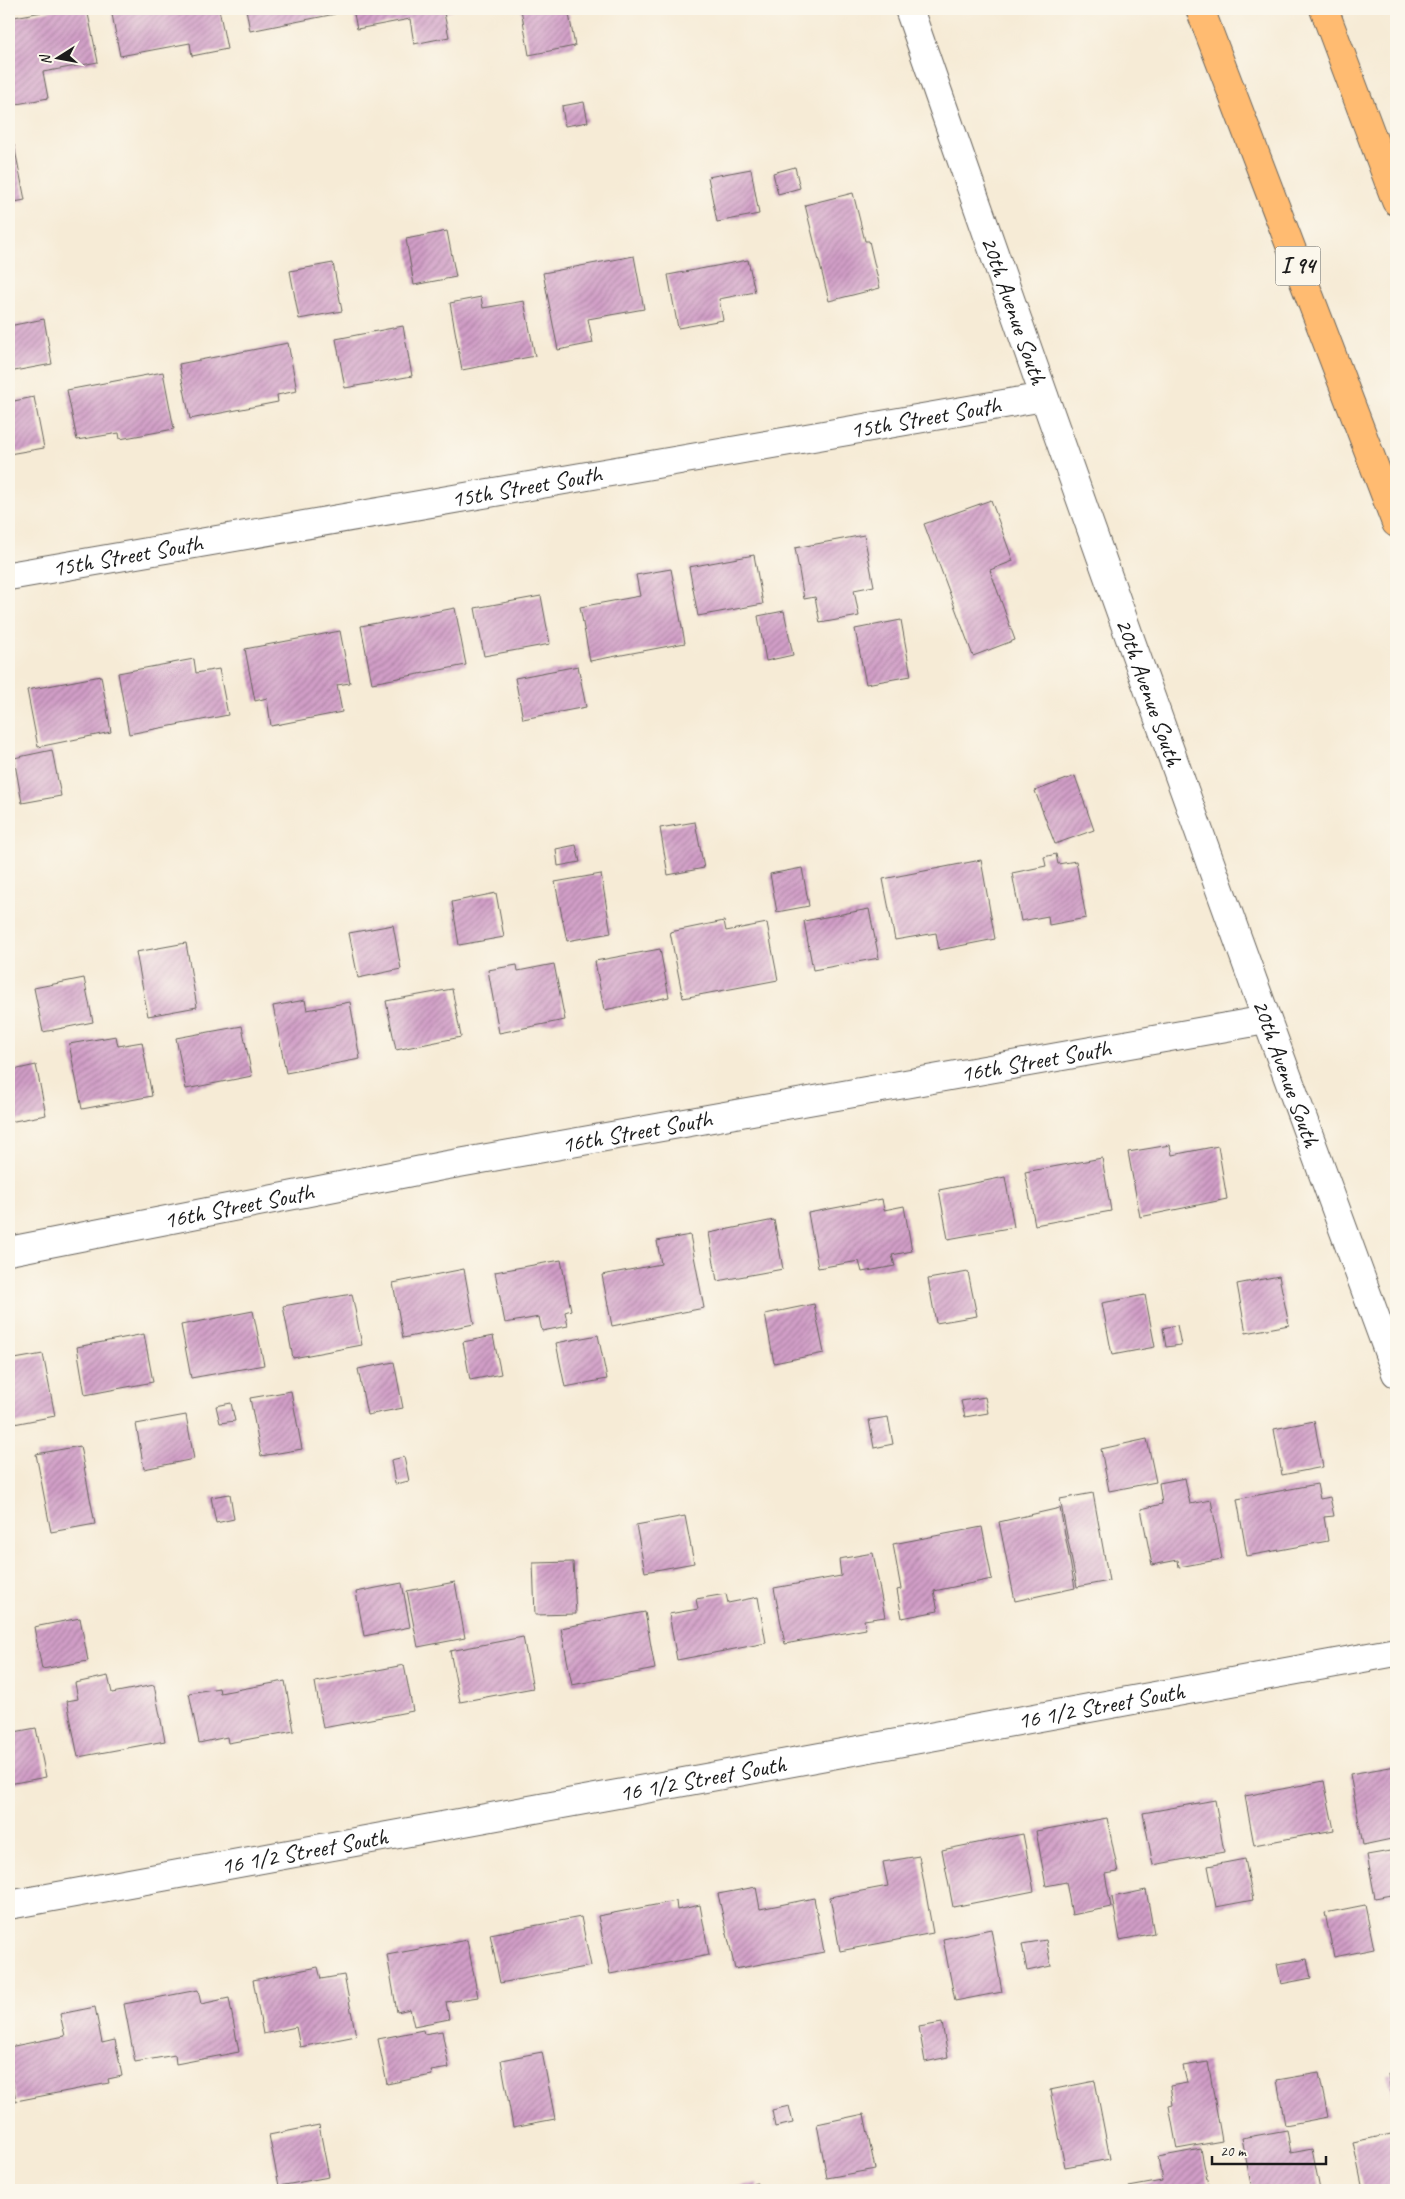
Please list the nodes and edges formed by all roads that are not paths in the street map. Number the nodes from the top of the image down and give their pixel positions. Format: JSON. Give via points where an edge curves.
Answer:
{"nodes":[{"id":1,"x":909,"y":9,"type":"edge"},
{"id":2,"x":1200,"y":9,"type":"edge"},
{"id":3,"x":1324,"y":9,"type":"edge"},
{"id":4,"x":1344,"y":9,"type":"edge"},
{"id":5,"x":1357,"y":95,"type":"junction"},
{"id":6,"x":1396,"y":201,"type":"edge"},
{"id":7,"x":1044,"y":397,"type":"junction"},
{"id":8,"x":1396,"y":523,"type":"edge"},
{"id":9,"x":9,"y":576,"type":"edge"},
{"id":10,"x":1266,"y":1020,"type":"junction"},
{"id":11,"x":9,"y":1251,"type":"edge"},
{"id":12,"x":1396,"y":1373,"type":"edge"},
{"id":13,"x":1396,"y":1652,"type":"edge"},
{"id":14,"x":9,"y":1905,"type":"edge"}],
"edges":[{"from":1,"to":7,"type":"street","name":"20th Avenue South"},
{"from":2,"to":8,"type":"highway","number":"I 94"},
{"from":3,"to":5,"type":"highway"},
{"from":4,"to":5,"type":"highway"},
{"from":5,"to":6,"type":"highway"},
{"from":7,"to":9,"type":"street","name":"15th Street South"},
{"from":7,"to":10,"type":"street","name":"20th Avenue South"},
{"from":10,"to":11,"type":"street","name":"16th Street South","via":[[442,1166]]},
{"from":10,"to":12,"type":"street","name":"20th Avenue South"},
{"from":13,"to":14,"type":"street","name":"16 1/2 Street South"}]}
